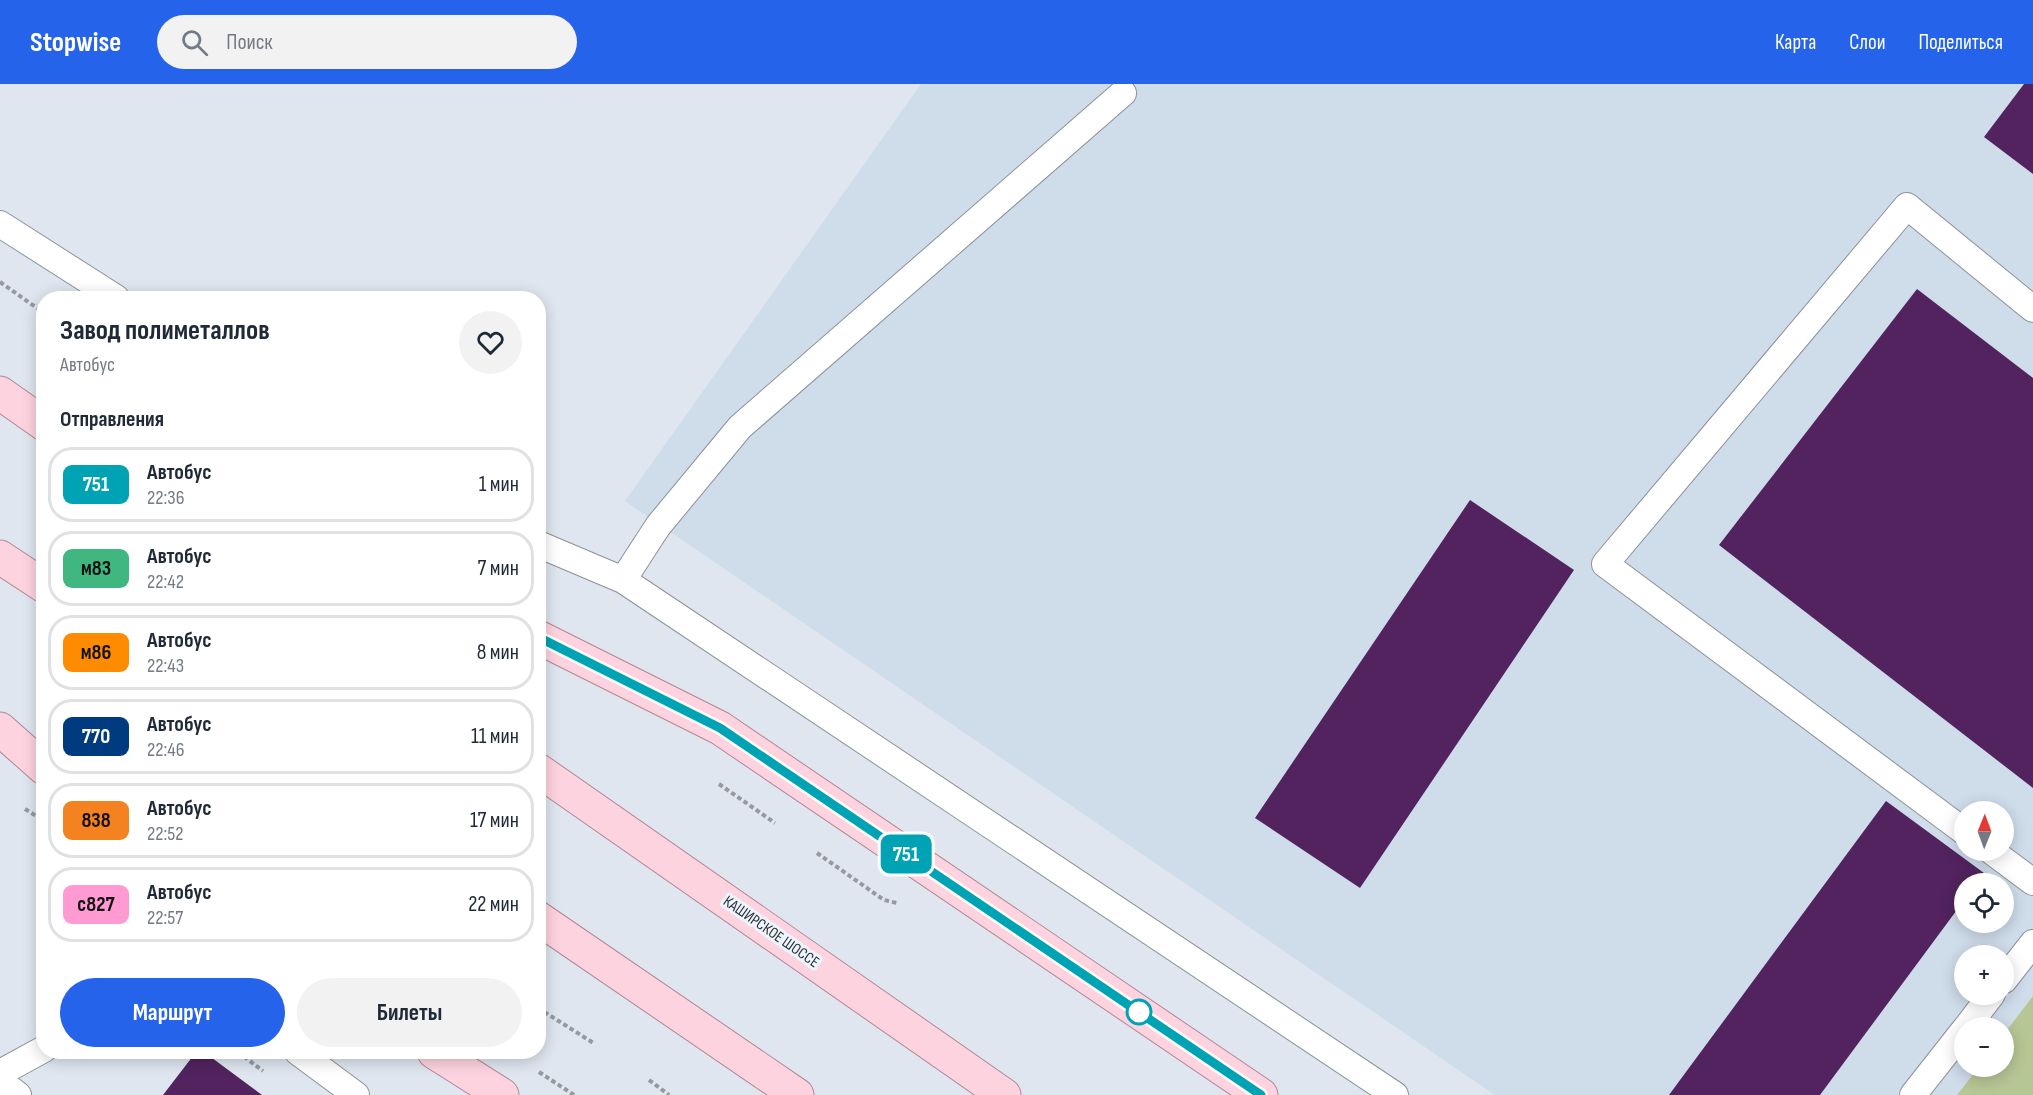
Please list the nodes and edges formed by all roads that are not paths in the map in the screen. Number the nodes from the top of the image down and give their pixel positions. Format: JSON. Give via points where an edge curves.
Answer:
{"nodes":[{"id":1,"x":1123,"y":93,"type":"dead end"},
{"id":2,"x":0,"y":224,"type":"edge"},
{"id":3,"x":105,"y":291,"type":"edge"},
{"id":4,"x":2033,"y":309,"type":"edge"},
{"id":5,"x":0,"y":392,"type":"edge"},
{"id":6,"x":36,"y":407,"type":"edge"},
{"id":7,"x":36,"y":418,"type":"edge"},
{"id":8,"x":546,"y":547,"type":"edge"},
{"id":9,"x":0,"y":557,"type":"edge"},
{"id":10,"x":36,"y":580,"type":"edge"},
{"id":11,"x":623,"y":580,"type":"junction"},
{"id":12,"x":546,"y":641,"type":"edge"},
{"id":13,"x":0,"y":729,"type":"edge"},
{"id":14,"x":36,"y":761,"type":"edge"},
{"id":15,"x":546,"y":776,"type":"edge"},
{"id":16,"x":1954,"y":824,"type":"edge"},
{"id":17,"x":2005,"y":861,"type":"edge"},
{"id":18,"x":2033,"y":882,"type":"edge"},
{"id":19,"x":546,"y":923,"type":"edge"},
{"id":20,"x":2033,"y":943,"type":"edge"},
{"id":21,"x":2014,"y":967,"type":"edge"},
{"id":22,"x":1984,"y":1005,"type":"edge"},
{"id":23,"x":1974,"y":1017,"type":"edge"},
{"id":24,"x":1954,"y":1043,"type":"edge"},
{"id":25,"x":36,"y":1053,"type":"edge"},
{"id":26,"x":307,"y":1059,"type":"edge"},
{"id":27,"x":445,"y":1059,"type":"edge"},
{"id":28,"x":0,"y":1073,"type":"edge"},
{"id":29,"x":0,"y":1081,"type":"edge"},
{"id":30,"x":18,"y":1095,"type":"edge"},
{"id":31,"x":356,"y":1095,"type":"edge"},
{"id":32,"x":502,"y":1095,"type":"edge"},
{"id":33,"x":797,"y":1095,"type":"edge"},
{"id":34,"x":1004,"y":1095,"type":"edge"},
{"id":35,"x":1260,"y":1095,"type":"edge"},
{"id":36,"x":1395,"y":1095,"type":"edge"},
{"id":37,"x":1913,"y":1095,"type":"edge"}],
"edges":[{"from":1,"to":11,"type":"lane","via":[[740,427],[658,526]]},
{"from":2,"to":3,"type":"lane"},
{"from":4,"to":16,"type":"lane","via":[[1907,206],[1605,564]]},
{"from":5,"to":6,"type":"main road"},
{"from":5,"to":7,"type":"main road"},
{"from":8,"to":11,"type":"lane"},
{"from":9,"to":10,"type":"main road"},
{"from":11,"to":36,"type":"lane"},
{"from":12,"to":35,"type":"main road","via":[[720,728]]},
{"from":13,"to":14,"type":"main road"},
{"from":15,"to":34,"type":"main road","name":"КАШИРСКОЕ ШОССЕ"},
{"from":17,"to":18,"type":"lane"},
{"from":19,"to":33,"type":"main road"},
{"from":20,"to":21,"type":"lane"},
{"from":22,"to":23,"type":"lane"},
{"from":24,"to":37,"type":"lane"},
{"from":25,"to":28,"type":"lane"},
{"from":26,"to":31,"type":"lane"},
{"from":27,"to":32,"type":"main road"},
{"from":29,"to":30,"type":"lane"}]}
